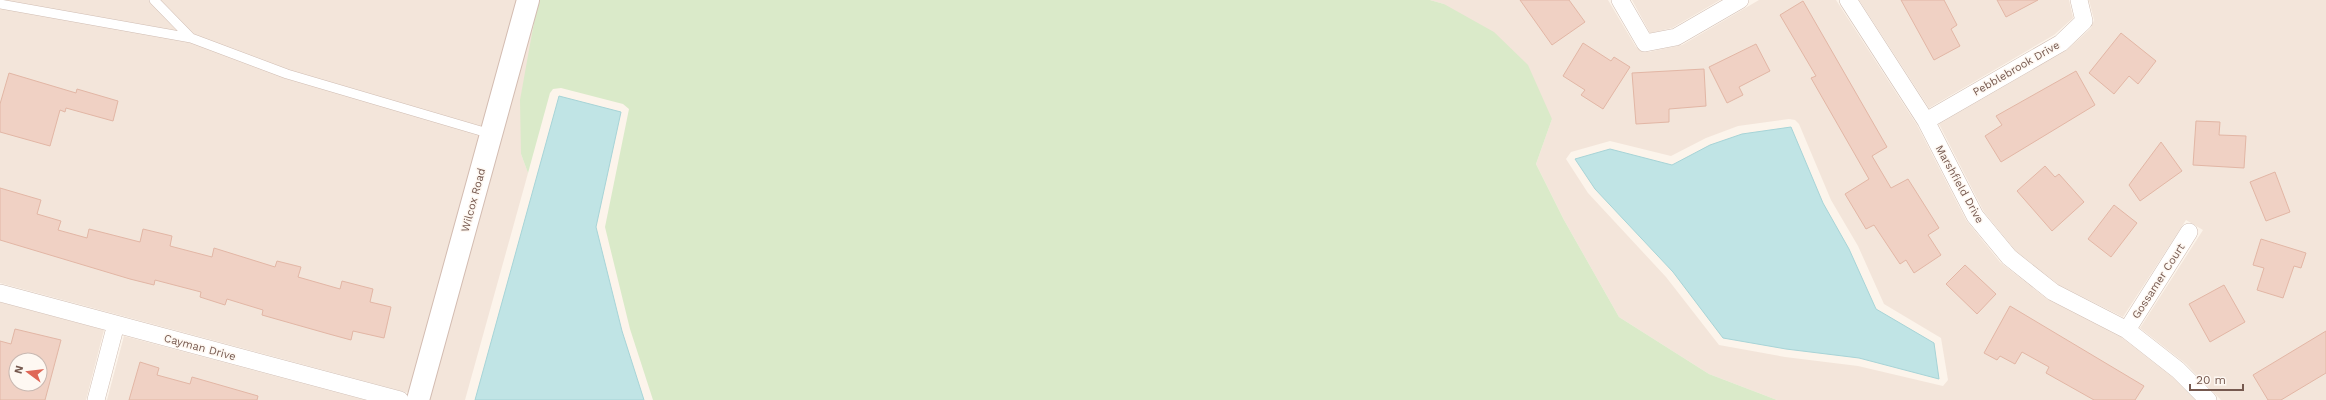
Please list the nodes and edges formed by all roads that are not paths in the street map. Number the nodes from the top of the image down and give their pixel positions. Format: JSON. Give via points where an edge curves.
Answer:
{"nodes":[{"id":1,"x":154,"y":0,"type":"edge"},
{"id":2,"x":528,"y":0,"type":"edge"},
{"id":3,"x":1620,"y":0,"type":"edge"},
{"id":4,"x":1740,"y":0,"type":"edge"},
{"id":5,"x":1848,"y":0,"type":"edge"},
{"id":6,"x":2079,"y":0,"type":"edge"},
{"id":7,"x":0,"y":4,"type":"edge"},
{"id":8,"x":190,"y":38,"type":"junction"},
{"id":9,"x":1926,"y":121,"type":"junction"},
{"id":10,"x":491,"y":134,"type":"junction"},
{"id":11,"x":2189,"y":232,"type":"dead end"},
{"id":12,"x":0,"y":293,"type":"edge"},
{"id":13,"x":116,"y":324,"type":"junction"},
{"id":14,"x":2127,"y":330,"type":"junction"},
{"id":15,"x":96,"y":400,"type":"edge"},
{"id":16,"x":400,"y":400,"type":"edge"},
{"id":17,"x":418,"y":400,"type":"edge"},
{"id":18,"x":2208,"y":400,"type":"edge"}],
"edges":[{"from":1,"to":8,"type":"lane"},
{"from":2,"to":10,"type":"street","name":"Wilcox Road"},
{"from":3,"to":4,"type":"street","via":[[1645,43],[1676,37]]},
{"from":5,"to":9,"type":"street","name":"Marshfield Drive"},
{"from":6,"to":9,"type":"street","name":"Pebblebrook Drive","via":[[2084,21],[2061,43]]},
{"from":7,"to":8,"type":"lane"},
{"from":8,"to":10,"type":"lane","via":[[287,74]]},
{"from":9,"to":14,"type":"street","name":"Marshfield Drive","via":[[1975,216],[2009,257],[2053,292]]},
{"from":10,"to":17,"type":"street","name":"Wilcox Road"},
{"from":11,"to":14,"type":"street","name":"Gossamer Court"},
{"from":12,"to":13,"type":"street","name":"Cayman Drive"},
{"from":13,"to":15,"type":"street"},
{"from":13,"to":16,"type":"street","name":"Cayman Drive"},
{"from":14,"to":18,"type":"street","name":"Marshfield Drive","via":[[2178,370]]}]}
